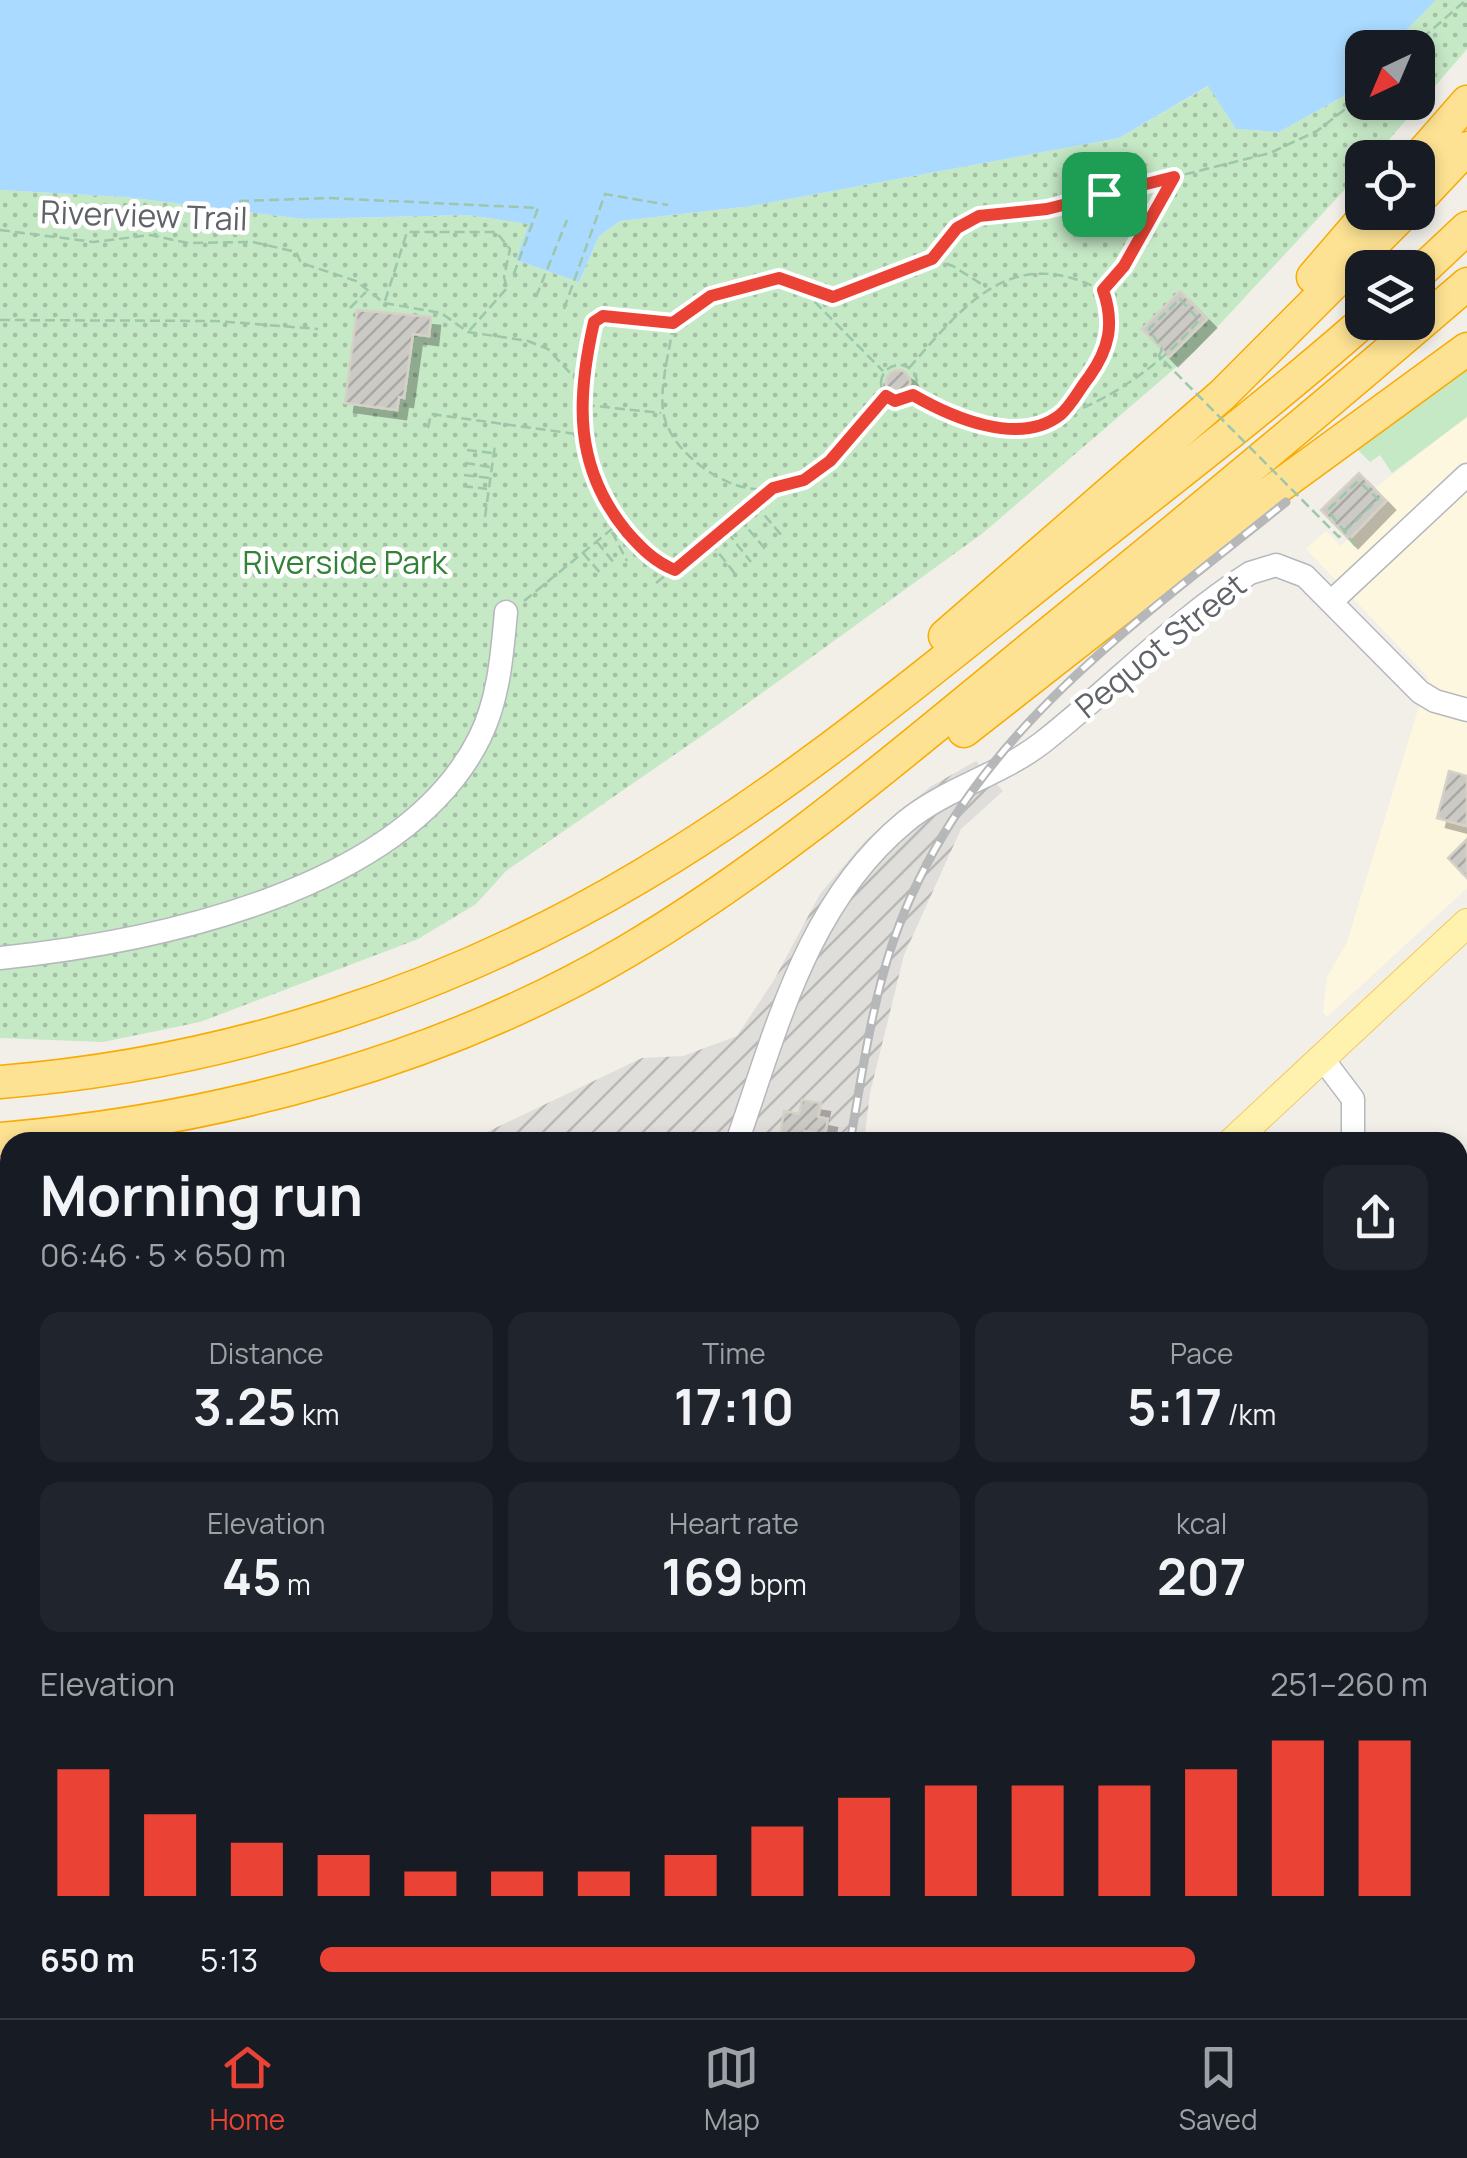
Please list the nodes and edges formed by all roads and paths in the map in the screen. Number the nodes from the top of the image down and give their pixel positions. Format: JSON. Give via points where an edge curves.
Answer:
{"nodes":[{"id":1,"x":1466,"y":0,"type":"edge"},
{"id":2,"x":1432,"y":30,"type":"edge"},
{"id":3,"x":1467,"y":102,"type":"edge"},
{"id":4,"x":1345,"y":109,"type":"edge"},
{"id":5,"x":1440,"y":147,"type":"edge"},
{"id":6,"x":1174,"y":177,"type":"junction"},
{"id":7,"x":239,"y":201,"type":"dead end"},
{"id":8,"x":668,"y":205,"type":"dead end"},
{"id":9,"x":567,"y":220,"type":"dead end"},
{"id":10,"x":1467,"y":228,"type":"edge"},
{"id":11,"x":0,"y":230,"type":"edge"},
{"id":12,"x":1353,"y":230,"type":"edge"},
{"id":13,"x":1387,"y":230,"type":"edge"},
{"id":14,"x":1435,"y":258,"type":"edge"},
{"id":15,"x":932,"y":259,"type":"junction"},
{"id":16,"x":512,"y":279,"type":"dead end"},
{"id":17,"x":1467,"y":284,"type":"edge"},
{"id":18,"x":988,"y":288,"type":"junction"},
{"id":19,"x":804,"y":290,"type":"junction"},
{"id":20,"x":1103,"y":290,"type":"junction"},
{"id":21,"x":367,"y":291,"type":"junction"},
{"id":22,"x":536,"y":297,"type":"dead end"},
{"id":23,"x":384,"y":304,"type":"junction"},
{"id":24,"x":350,"y":308,"type":"dead end"},
{"id":25,"x":564,"y":309,"type":"dead end"},
{"id":26,"x":0,"y":320,"type":"edge"},
{"id":27,"x":673,"y":323,"type":"junction"},
{"id":28,"x":318,"y":329,"type":"dead end"},
{"id":29,"x":468,"y":332,"type":"junction"},
{"id":30,"x":1345,"y":337,"type":"edge"},
{"id":31,"x":1467,"y":349,"type":"edge"},
{"id":32,"x":909,"y":368,"type":"junction"},
{"id":33,"x":884,"y":372,"type":"junction"},
{"id":34,"x":583,"y":387,"type":"junction"},
{"id":35,"x":913,"y":395,"type":"junction"},
{"id":36,"x":886,"y":396,"type":"junction"},
{"id":37,"x":586,"y":405,"type":"junction"},
{"id":38,"x":663,"y":413,"type":"junction"},
{"id":39,"x":1060,"y":415,"type":"junction"},
{"id":40,"x":428,"y":428,"type":"dead end"},
{"id":41,"x":584,"y":435,"type":"junction"},
{"id":42,"x":495,"y":445,"type":"dead end"},
{"id":43,"x":467,"y":450,"type":"dead end"},
{"id":44,"x":494,"y":454,"type":"junction"},
{"id":45,"x":1150,"y":455,"type":"junction"},
{"id":46,"x":466,"y":463,"type":"dead end"},
{"id":47,"x":492,"y":467,"type":"junction"},
{"id":48,"x":1467,"y":474,"type":"edge"},
{"id":49,"x":464,"y":475,"type":"dead end"},
{"id":50,"x":490,"y":478,"type":"junction"},
{"id":51,"x":463,"y":486,"type":"dead end"},
{"id":52,"x":773,"y":488,"type":"junction"},
{"id":53,"x":488,"y":490,"type":"junction"},
{"id":54,"x":755,"y":504,"type":"junction"},
{"id":55,"x":485,"y":517,"type":"dead end"},
{"id":56,"x":739,"y":518,"type":"junction"},
{"id":57,"x":620,"y":523,"type":"junction"},
{"id":58,"x":610,"y":530,"type":"junction"},
{"id":59,"x":724,"y":530,"type":"junction"},
{"id":60,"x":782,"y":536,"type":"dead end"},
{"id":61,"x":596,"y":542,"type":"junction"},
{"id":62,"x":710,"y":542,"type":"junction"},
{"id":63,"x":766,"y":550,"type":"dead end"},
{"id":64,"x":583,"y":553,"type":"junction"},
{"id":65,"x":627,"y":561,"type":"dead end"},
{"id":66,"x":752,"y":562,"type":"dead end"},
{"id":67,"x":615,"y":564,"type":"dead end"},
{"id":68,"x":675,"y":570,"type":"junction"},
{"id":69,"x":1363,"y":571,"type":"junction"},
{"id":70,"x":736,"y":574,"type":"dead end"},
{"id":71,"x":602,"y":575,"type":"dead end"},
{"id":72,"x":656,"y":583,"type":"dead end"},
{"id":73,"x":1332,"y":601,"type":"junction"},
{"id":74,"x":515,"y":606,"type":"joint"},
{"id":75,"x":891,"y":702,"type":"junction"},
{"id":76,"x":1467,"y":710,"type":"edge"},
{"id":77,"x":740,"y":878,"type":"junction"},
{"id":78,"x":1467,"y":924,"type":"edge"},
{"id":79,"x":0,"y":958,"type":"edge"},
{"id":80,"x":1322,"y":1058,"type":"junction"},
{"id":81,"x":0,"y":1082,"type":"edge"},
{"id":82,"x":52,"y":1132,"type":"edge"},
{"id":83,"x":741,"y":1132,"type":"edge"},
{"id":84,"x":1243,"y":1132,"type":"edge"},
{"id":85,"x":1353,"y":1132,"type":"edge"}],
"edges":[{"from":1,"to":2,"type":"path"},
{"from":3,"to":5,"type":"highway"},
{"from":4,"to":6,"type":"path","via":[[1284,148]]},
{"from":6,"to":15,"type":"path","via":[[1047,209],[979,216],[957,228]]},
{"from":6,"to":20,"type":"path","via":[[1124,266]]},
{"from":7,"to":16,"type":"path","via":[[328,198],[538,208]]},
{"from":8,"to":25,"type":"path","via":[[605,194]]},
{"from":9,"to":22,"type":"path"},
{"from":10,"to":14,"type":"highway"},
{"from":11,"to":21,"type":"path","name":"Riverview Trail","via":[[94,242],[150,235],[188,243],[253,242],[296,252],[301,262]]},
{"from":12,"to":45,"type":"highway"},
{"from":13,"to":45,"type":"highway","via":[[1222,395]]},
{"from":15,"to":18,"type":"path"},
{"from":15,"to":19,"type":"path","via":[[833,297]]},
{"from":17,"to":77,"type":"highway","via":[[1290,438]]},
{"from":18,"to":20,"type":"path","via":[[1034,272],[1066,274]]},
{"from":18,"to":32,"type":"path"},
{"from":19,"to":27,"type":"path","via":[[779,278],[711,296]]},
{"from":19,"to":33,"type":"path"},
{"from":20,"to":39,"type":"path","via":[[1110,310],[1107,352]]},
{"from":21,"to":23,"type":"path","name":"Riverview Trail"},
{"from":21,"to":24,"type":"path"},
{"from":23,"to":29,"type":"path","via":[[441,314]]},
{"from":23,"to":29,"type":"path","via":[[407,232],[496,232],[510,250],[508,288]]},
{"from":26,"to":28,"type":"path","via":[[216,321]]},
{"from":27,"to":34,"type":"path","via":[[603,316],[594,322]]},
{"from":27,"to":38,"type":"path"},
{"from":29,"to":34,"type":"path","via":[[548,350]]},
{"from":30,"to":75,"type":"highway"},
{"from":31,"to":77,"type":"highway","via":[[1237,517],[829,837]]},
{"from":32,"to":33,"type":"path"},
{"from":32,"to":35,"type":"path","via":[[917,386]]},
{"from":33,"to":36,"type":"path"},
{"from":34,"to":37,"type":"path"},
{"from":35,"to":36,"type":"path","via":[[895,401]]},
{"from":35,"to":39,"type":"path","via":[[956,420],[989,427]]},
{"from":36,"to":52,"type":"path","via":[[830,461],[804,480]]},
{"from":37,"to":38,"type":"path"},
{"from":37,"to":41,"type":"path"},
{"from":38,"to":52,"type":"path","via":[[674,440],[712,474],[748,488]]},
{"from":39,"to":69,"type":"path","bridge":true,"via":[[1094,403],[1166,354],[1198,322],[1178,300],[1149,330],[1164,347],[1159,356],[1339,538],[1379,501],[1358,481],[1329,508],[1330,514],[1354,540]]},
{"from":40,"to":41,"type":"path","via":[[431,414]]},
{"from":41,"to":57,"type":"path","via":[[591,478]]},
{"from":42,"to":44,"type":"path"},
{"from":43,"to":44,"type":"path"},
{"from":44,"to":47,"type":"path"},
{"from":45,"to":75,"type":"highway","via":[[964,617]]},
{"from":46,"to":47,"type":"path"},
{"from":47,"to":50,"type":"path"},
{"from":48,"to":69,"type":"street"},
{"from":49,"to":50,"type":"path"},
{"from":50,"to":53,"type":"path"},
{"from":51,"to":53,"type":"path"},
{"from":52,"to":54,"type":"path"},
{"from":53,"to":55,"type":"path"},
{"from":54,"to":56,"type":"path"},
{"from":54,"to":60,"type":"path"},
{"from":56,"to":59,"type":"path"},
{"from":56,"to":63,"type":"path"},
{"from":57,"to":58,"type":"path"},
{"from":57,"to":68,"type":"path","via":[[652,558]]},
{"from":58,"to":61,"type":"path"},
{"from":58,"to":65,"type":"path"},
{"from":59,"to":62,"type":"path"},
{"from":59,"to":66,"type":"path"},
{"from":61,"to":64,"type":"path"},
{"from":61,"to":67,"type":"path"},
{"from":62,"to":68,"type":"path"},
{"from":62,"to":70,"type":"path"},
{"from":64,"to":71,"type":"path"},
{"from":64,"to":74,"type":"path"},
{"from":68,"to":72,"type":"path"},
{"from":69,"to":73,"type":"street"},
{"from":73,"to":76,"type":"street","name":"Pequot Street","via":[[1420,692]]},
{"from":73,"to":83,"type":"street","name":"Pequot Street","via":[[1293,569],[1256,570],[1031,751],[906,821],[818,926]]},
{"from":74,"to":79,"type":"street","via":[[481,735],[442,793],[399,832],[218,919],[141,938]]},
{"from":75,"to":81,"type":"highway","via":[[645,874],[451,972],[364,1006],[223,1046]]},
{"from":77,"to":82,"type":"highway","via":[[598,967],[393,1056],[171,1116]]},
{"from":78,"to":80,"type":"main road"},
{"from":80,"to":84,"type":"main road"},
{"from":80,"to":85,"type":"street","via":[[1352,1099]]}]}
